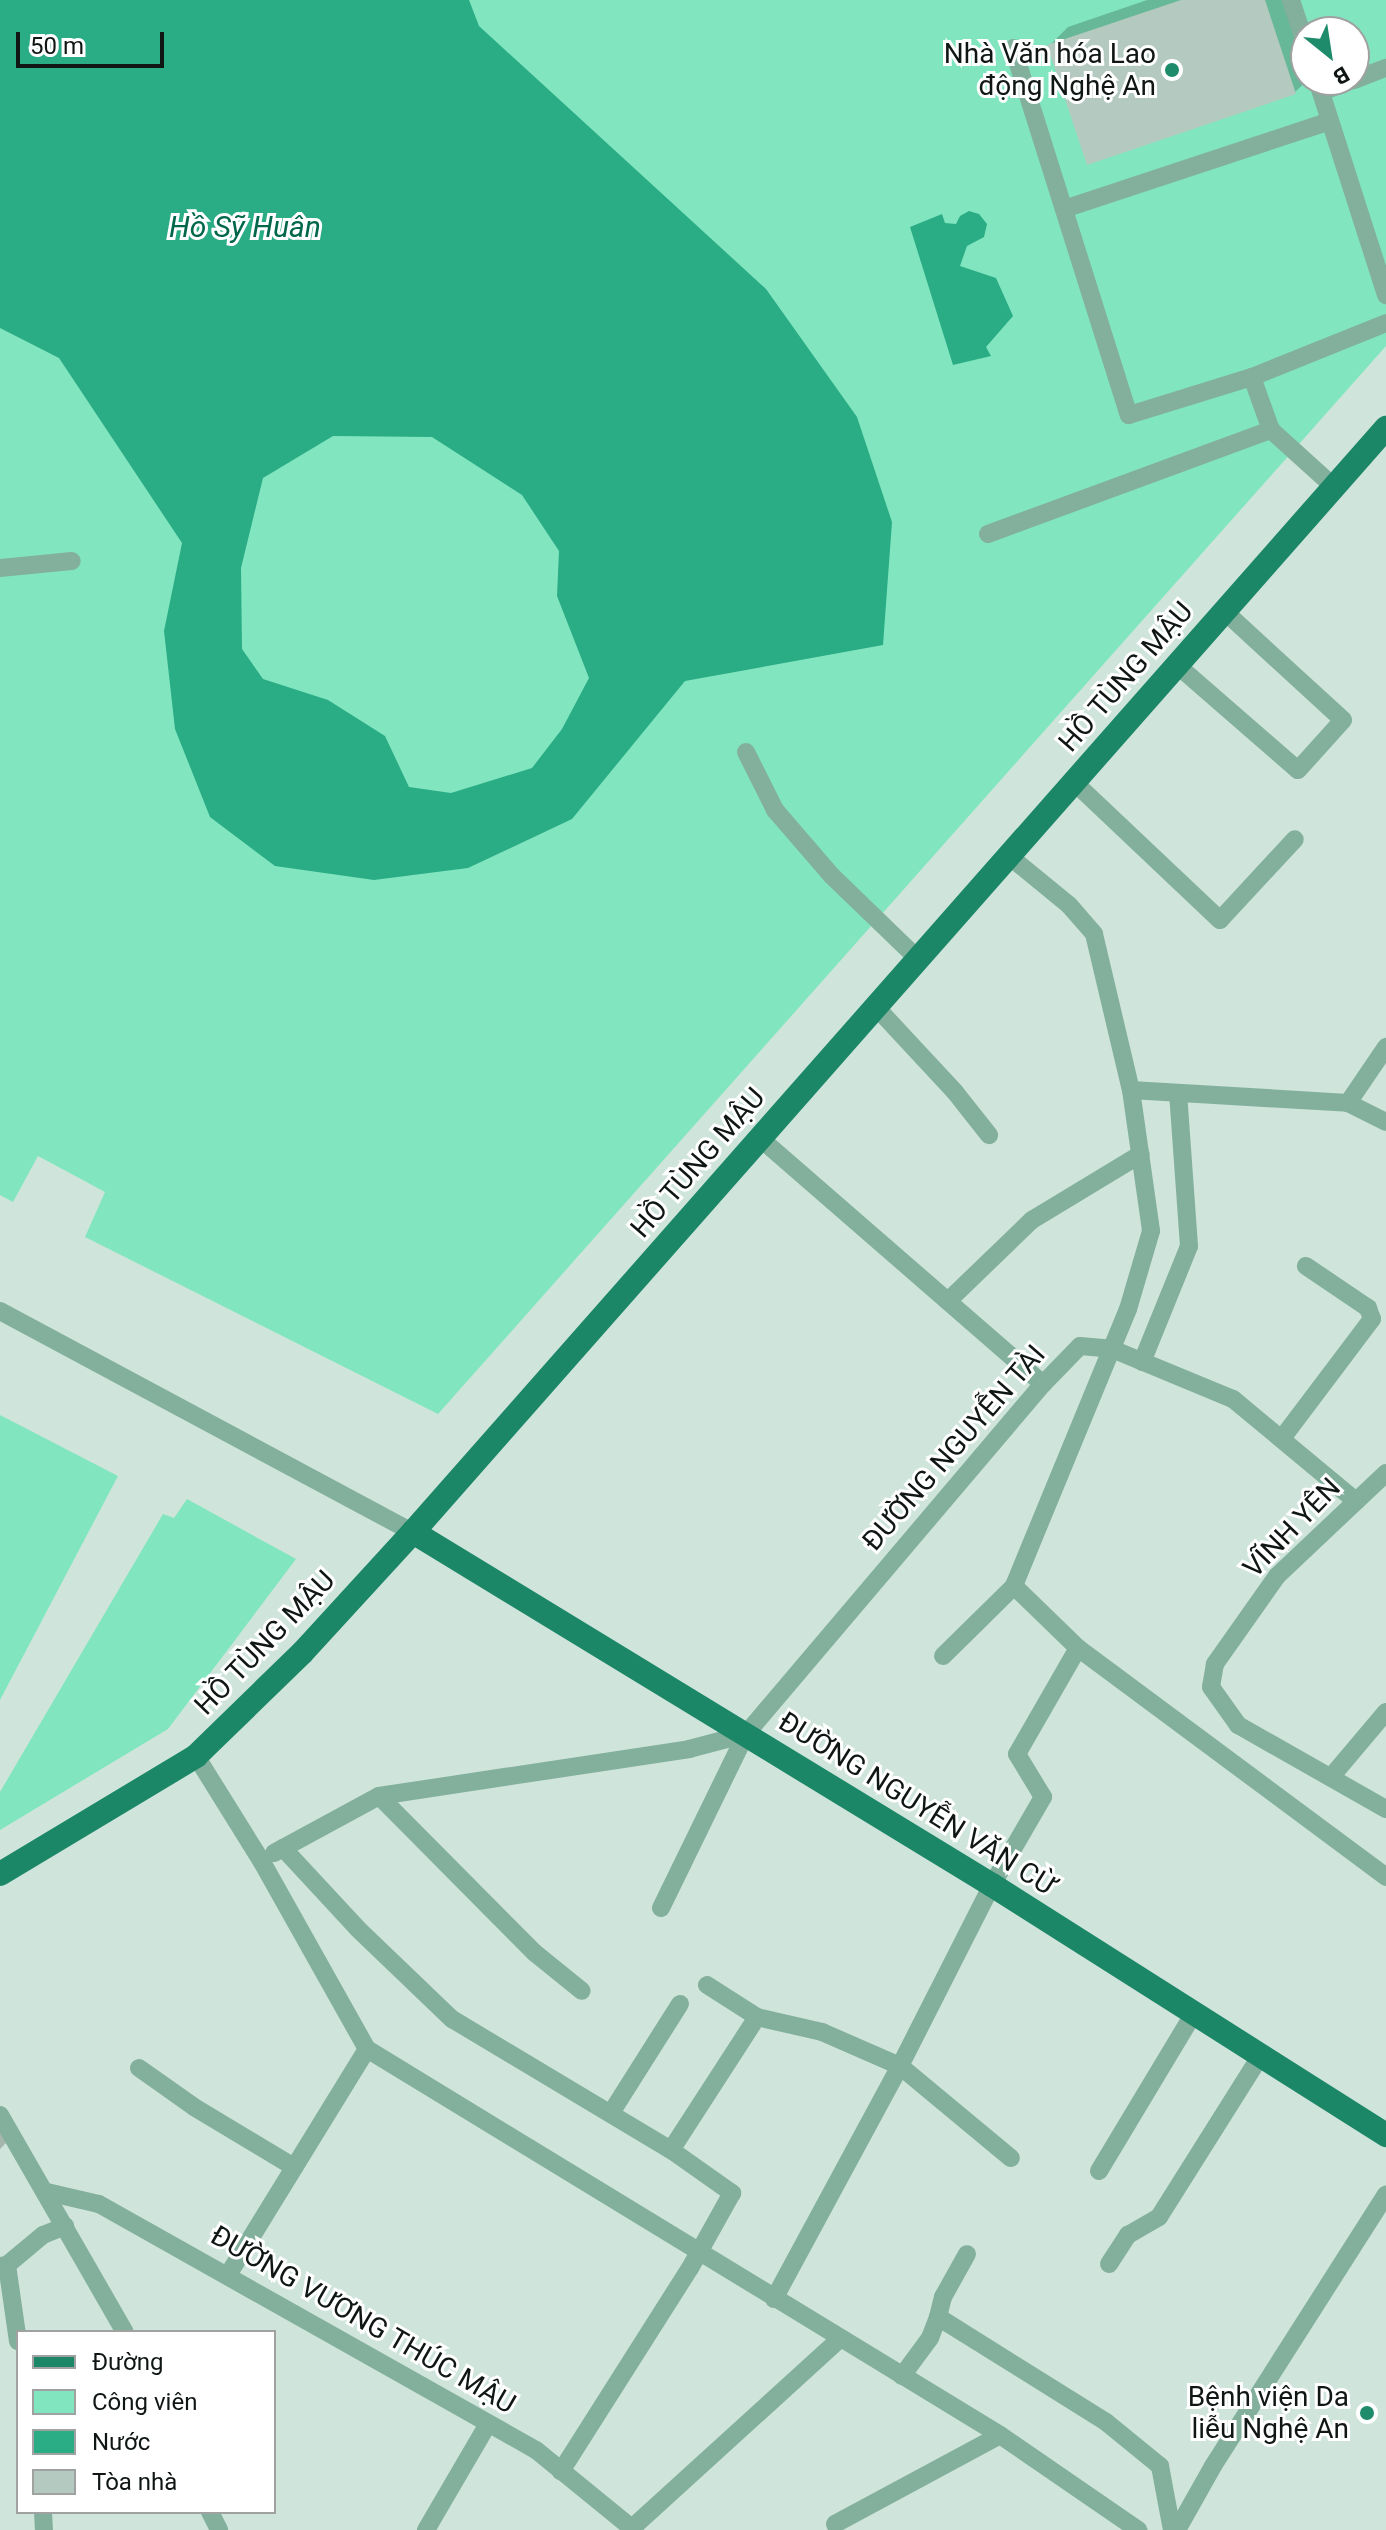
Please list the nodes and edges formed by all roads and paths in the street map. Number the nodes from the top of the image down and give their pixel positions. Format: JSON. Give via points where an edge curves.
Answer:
{"nodes":[{"id":1,"x":1013,"y":48,"type":"dead end"},
{"id":2,"x":1322,"y":96,"type":"edge"},
{"id":3,"x":1330,"y":121,"type":"junction"},
{"id":4,"x":1064,"y":209,"type":"junction"},
{"id":5,"x":1386,"y":295,"type":"edge"},
{"id":6,"x":1386,"y":323,"type":"edge"},
{"id":7,"x":1252,"y":377,"type":"junction"},
{"id":8,"x":1271,"y":430,"type":"junction"},
{"id":9,"x":1381,"y":443,"type":"edge"},
{"id":10,"x":1333,"y":486,"type":"junction"},
{"id":11,"x":988,"y":534,"type":"dead end"},
{"id":12,"x":72,"y":561,"type":"dead end"},
{"id":13,"x":0,"y":568,"type":"edge"},
{"id":14,"x":1224,"y":611,"type":"junction"},
{"id":15,"x":1177,"y":665,"type":"junction"},
{"id":16,"x":746,"y":752,"type":"dead end"},
{"id":17,"x":1074,"y":782,"type":"junction"},
{"id":18,"x":1295,"y":839,"type":"dead end"},
{"id":19,"x":1009,"y":856,"type":"junction"},
{"id":20,"x":918,"y":959,"type":"junction"},
{"id":21,"x":876,"y":1007,"type":"junction"},
{"id":22,"x":1386,"y":1047,"type":"edge"},
{"id":23,"x":1131,"y":1090,"type":"junction"},
{"id":24,"x":1178,"y":1093,"type":"junction"},
{"id":25,"x":1348,"y":1103,"type":"junction"},
{"id":26,"x":1386,"y":1122,"type":"edge"},
{"id":27,"x":989,"y":1135,"type":"dead end"},
{"id":28,"x":760,"y":1138,"type":"junction"},
{"id":29,"x":1141,"y":1154,"type":"junction"},
{"id":30,"x":1306,"y":1266,"type":"dead end"},
{"id":31,"x":948,"y":1301,"type":"junction"},
{"id":32,"x":0,"y":1311,"type":"edge"},
{"id":33,"x":1112,"y":1349,"type":"junction"},
{"id":34,"x":1142,"y":1362,"type":"junction"},
{"id":35,"x":1043,"y":1384,"type":"junction"},
{"id":36,"x":1283,"y":1437,"type":"junction"},
{"id":37,"x":1386,"y":1473,"type":"edge"},
{"id":38,"x":1356,"y":1501,"type":"junction"},
{"id":39,"x":413,"y":1532,"type":"junction"},
{"id":40,"x":1014,"y":1586,"type":"junction"},
{"id":41,"x":1078,"y":1648,"type":"junction"},
{"id":42,"x":943,"y":1656,"type":"dead end"},
{"id":43,"x":1386,"y":1712,"type":"edge"},
{"id":44,"x":746,"y":1734,"type":"junction"},
{"id":45,"x":196,"y":1756,"type":"junction"},
{"id":46,"x":1331,"y":1777,"type":"junction"},
{"id":47,"x":379,"y":1796,"type":"junction"},
{"id":48,"x":1386,"y":1809,"type":"edge"},
{"id":49,"x":283,"y":1848,"type":"junction"},
{"id":50,"x":262,"y":1862,"type":"junction"},
{"id":51,"x":0,"y":1874,"type":"edge"},
{"id":52,"x":1386,"y":1877,"type":"edge"},
{"id":53,"x":992,"y":1885,"type":"junction"},
{"id":54,"x":661,"y":1908,"type":"dead end"},
{"id":55,"x":707,"y":1985,"type":"dead end"},
{"id":56,"x":582,"y":1991,"type":"dead end"},
{"id":57,"x":680,"y":2004,"type":"dead end"},
{"id":58,"x":1194,"y":2013,"type":"junction"},
{"id":59,"x":757,"y":2017,"type":"junction"},
{"id":60,"x":367,"y":2049,"type":"junction"},
{"id":61,"x":1261,"y":2055,"type":"junction"},
{"id":62,"x":900,"y":2066,"type":"junction"},
{"id":63,"x":139,"y":2068,"type":"dead end"},
{"id":64,"x":611,"y":2113,"type":"junction"},
{"id":65,"x":0,"y":2115,"type":"edge"},
{"id":66,"x":1386,"y":2135,"type":"edge"},
{"id":67,"x":671,"y":2150,"type":"junction"},
{"id":68,"x":1011,"y":2158,"type":"dead end"},
{"id":69,"x":294,"y":2167,"type":"junction"},
{"id":70,"x":1099,"y":2171,"type":"dead end"},
{"id":71,"x":47,"y":2192,"type":"junction"},
{"id":72,"x":1386,"y":2194,"type":"edge"},
{"id":73,"x":65,"y":2226,"type":"junction"},
{"id":74,"x":699,"y":2252,"type":"junction"},
{"id":75,"x":967,"y":2254,"type":"dead end"},
{"id":76,"x":1109,"y":2264,"type":"dead end"},
{"id":77,"x":4,"y":2266,"type":"edge"},
{"id":78,"x":228,"y":2275,"type":"junction"},
{"id":79,"x":774,"y":2299,"type":"junction"},
{"id":80,"x":938,"y":2317,"type":"junction"},
{"id":81,"x":16,"y":2330,"type":"edge"},
{"id":82,"x":124,"y":2330,"type":"edge"},
{"id":83,"x":840,"y":2339,"type":"junction"},
{"id":84,"x":902,"y":2376,"type":"junction"},
{"id":85,"x":488,"y":2424,"type":"junction"},
{"id":86,"x":1000,"y":2435,"type":"junction"},
{"id":87,"x":561,"y":2471,"type":"junction"},
{"id":88,"x":833,"y":2528,"type":"edge"},
{"id":89,"x":633,"y":2529,"type":"edge"},
{"id":90,"x":426,"y":2530,"type":"edge"},
{"id":91,"x":1138,"y":2530,"type":"edge"},
{"id":92,"x":1174,"y":2530,"type":"edge"}],
"edges":[{"from":1,"to":4,"type":"street"},
{"from":2,"to":3,"type":"street"},
{"from":3,"to":4,"type":"street"},
{"from":3,"to":5,"type":"street"},
{"from":4,"to":7,"type":"street","via":[[1129,415]]},
{"from":6,"to":7,"type":"street"},
{"from":7,"to":8,"type":"street"},
{"from":8,"to":10,"type":"street"},
{"from":8,"to":11,"type":"street"},
{"from":9,"to":10,"type":"main road","name":"HỒ TÙNG MẬU"},
{"from":10,"to":14,"type":"main road","name":"HỒ TÙNG MẬU"},
{"from":12,"to":13,"type":"street"},
{"from":14,"to":15,"type":"main road","name":"HỒ TÙNG MẬU"},
{"from":14,"to":15,"type":"street","via":[[1343,720],[1298,770]]},
{"from":15,"to":17,"type":"main road","name":"HỒ TÙNG MẬU"},
{"from":16,"to":20,"type":"street","via":[[775,810],[832,876]]},
{"from":17,"to":18,"type":"street","via":[[1220,920]]},
{"from":17,"to":19,"type":"main road","name":"HỒ TÙNG MẬU"},
{"from":19,"to":20,"type":"main road","name":"HỒ TÙNG MẬU"},
{"from":19,"to":23,"type":"street","via":[[1069,905],[1094,934]]},
{"from":20,"to":21,"type":"main road","name":"HỒ TÙNG MẬU"},
{"from":21,"to":27,"type":"street"},
{"from":21,"to":28,"type":"main road","name":"HỒ TÙNG MẬU"},
{"from":22,"to":25,"type":"street"},
{"from":23,"to":24,"type":"street"},
{"from":23,"to":29,"type":"street"},
{"from":24,"to":25,"type":"street"},
{"from":24,"to":34,"type":"street","via":[[1189,1246]]},
{"from":25,"to":26,"type":"street"},
{"from":28,"to":31,"type":"street"},
{"from":28,"to":39,"type":"main road","name":"HỒ TÙNG MẬU"},
{"from":29,"to":31,"type":"street","via":[[1032,1220]]},
{"from":29,"to":33,"type":"street","via":[[1151,1231]]},
{"from":30,"to":36,"type":"street","via":[[1368,1308],[1372,1319]]},
{"from":31,"to":35,"type":"street"},
{"from":32,"to":39,"type":"street"},
{"from":33,"to":34,"type":"street"},
{"from":33,"to":35,"type":"street","name":"ĐƯỜNG NGUYỄN TÀI","via":[[1080,1346]]},
{"from":33,"to":40,"type":"street"},
{"from":34,"to":36,"type":"street","via":[[1233,1399]]},
{"from":35,"to":44,"type":"street","name":"ĐƯỜNG NGUYỄN TÀI"},
{"from":36,"to":38,"type":"street"},
{"from":37,"to":38,"type":"street","name":"VĨNH YÊN"},
{"from":38,"to":46,"type":"street","name":"VĨNH YÊN","via":[[1277,1576],[1215,1664],[1211,1687],[1238,1725]]},
{"from":39,"to":44,"type":"main road","name":"ĐƯỜNG NGUYỄN VĂN CỪ"},
{"from":39,"to":45,"type":"main road","name":"HỒ TÙNG MẬU","via":[[302,1653]]},
{"from":40,"to":41,"type":"street"},
{"from":40,"to":42,"type":"street"},
{"from":41,"to":52,"type":"street"},
{"from":41,"to":53,"type":"street","via":[[1017,1754],[1043,1797]]},
{"from":43,"to":46,"type":"street"},
{"from":44,"to":47,"type":"street","via":[[689,1749]]},
{"from":44,"to":53,"type":"main road","name":"ĐƯỜNG NGUYỄN VĂN CỪ"},
{"from":44,"to":54,"type":"street","name":"ĐƯỜNG NGUYỄN TÀI"},
{"from":45,"to":50,"type":"street"},
{"from":45,"to":51,"type":"main road","name":"HỒ TÙNG MẬU"},
{"from":46,"to":48,"type":"street","name":"VĨNH YÊN"},
{"from":47,"to":49,"type":"street"},
{"from":47,"to":56,"type":"street","via":[[535,1953]]},
{"from":49,"to":50,"type":"street"},
{"from":49,"to":64,"type":"street","via":[[452,2019]]},
{"from":50,"to":60,"type":"street"},
{"from":53,"to":58,"type":"main road","name":"ĐƯỜNG NGUYỄN VĂN CỪ"},
{"from":53,"to":62,"type":"street"},
{"from":55,"to":59,"type":"street"},
{"from":57,"to":64,"type":"street"},
{"from":58,"to":61,"type":"main road","name":"ĐƯỜNG NGUYỄN VĂN CỪ"},
{"from":58,"to":70,"type":"street"},
{"from":59,"to":62,"type":"street","via":[[822,2032]]},
{"from":59,"to":67,"type":"street"},
{"from":60,"to":69,"type":"street"},
{"from":60,"to":74,"type":"street"},
{"from":61,"to":66,"type":"main road","name":"ĐƯỜNG NGUYỄN VĂN CỪ"},
{"from":61,"to":76,"type":"street","via":[[1159,2217],[1128,2235]]},
{"from":62,"to":68,"type":"street"},
{"from":62,"to":79,"type":"street"},
{"from":63,"to":69,"type":"street"},
{"from":64,"to":67,"type":"street"},
{"from":65,"to":71,"type":"street"},
{"from":67,"to":74,"type":"street","via":[[732,2193]]},
{"from":69,"to":78,"type":"street"},
{"from":71,"to":73,"type":"street"},
{"from":71,"to":78,"type":"street","name":"ĐƯỜNG VƯƠNG THÚC MẬU","via":[[99,2204]]},
{"from":72,"to":92,"type":"street"},
{"from":73,"to":77,"type":"street","via":[[43,2235]]},
{"from":73,"to":82,"type":"street"},
{"from":74,"to":79,"type":"street"},
{"from":74,"to":87,"type":"street"},
{"from":75,"to":80,"type":"street"},
{"from":77,"to":81,"type":"street"},
{"from":78,"to":85,"type":"street","name":"ĐƯỜNG VƯƠNG THÚC MẬU"},
{"from":79,"to":83,"type":"street"},
{"from":80,"to":84,"type":"street","via":[[930,2338]]},
{"from":80,"to":92,"type":"street","via":[[1106,2422],[1160,2466]]},
{"from":83,"to":84,"type":"street"},
{"from":83,"to":89,"type":"street"},
{"from":84,"to":86,"type":"street"},
{"from":85,"to":87,"type":"street","name":"ĐƯỜNG VƯƠNG THÚC MẬU","via":[[536,2450]]},
{"from":85,"to":90,"type":"street"},
{"from":86,"to":88,"type":"street"},
{"from":86,"to":91,"type":"street"},
{"from":87,"to":89,"type":"street","name":"ĐƯỜNG VƯƠNG THÚC MẬU"}]}
